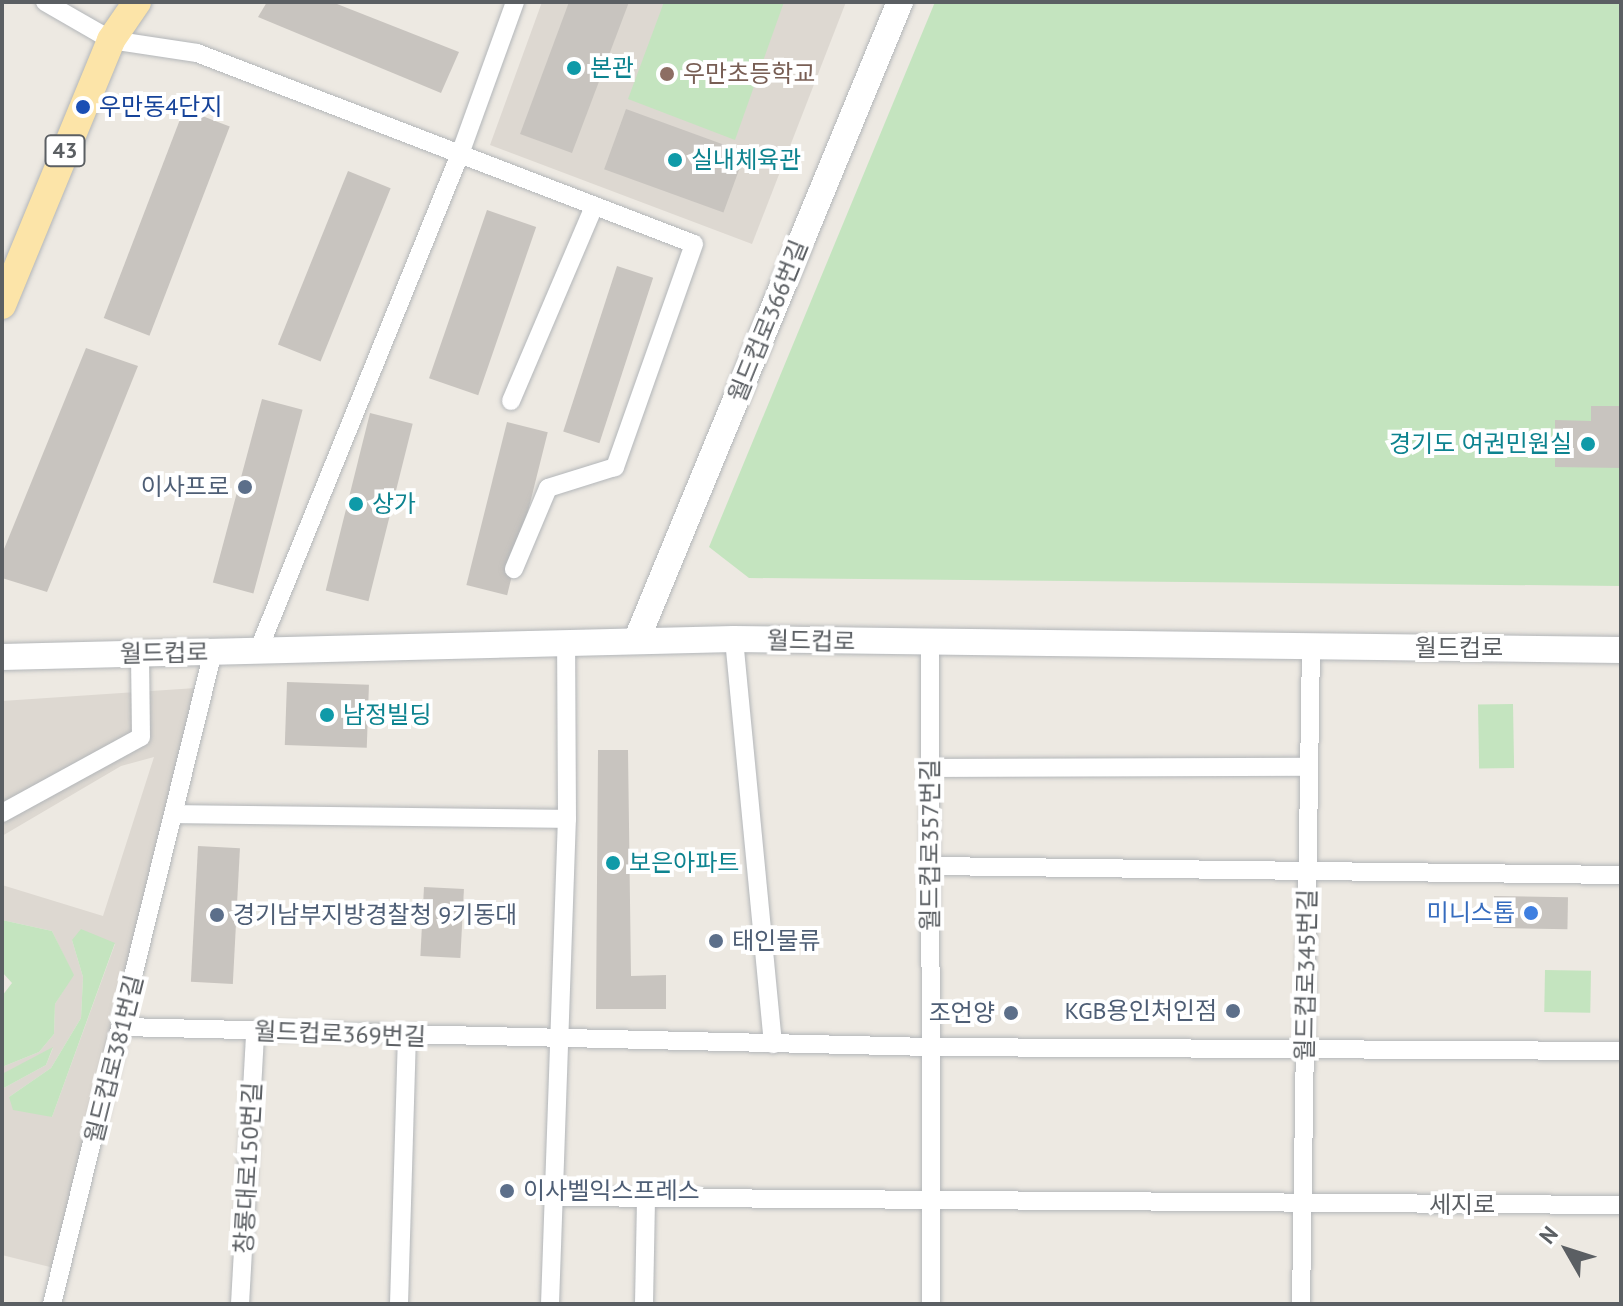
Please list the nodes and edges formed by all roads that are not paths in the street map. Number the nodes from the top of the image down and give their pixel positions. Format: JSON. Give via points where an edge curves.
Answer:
{"nodes":[{"id":1,"x":45,"y":2,"type":"edge"},
{"id":2,"x":137,"y":2,"type":"edge"},
{"id":3,"x":515,"y":2,"type":"edge"},
{"id":4,"x":900,"y":2,"type":"edge"},
{"id":5,"x":111,"y":40,"type":"junction"},
{"id":6,"x":460,"y":154,"type":"junction"},
{"id":7,"x":594,"y":206,"type":"junction"},
{"id":8,"x":2,"y":305,"type":"edge"},
{"id":9,"x":511,"y":401,"type":"dead end"},
{"id":10,"x":514,"y":569,"type":"dead end"},
{"id":11,"x":637,"y":639,"type":"junction"},
{"id":12,"x":734,"y":639,"type":"junction"},
{"id":13,"x":566,"y":643,"type":"junction"},
{"id":14,"x":930,"y":644,"type":"junction"},
{"id":15,"x":1311,"y":647,"type":"junction"},
{"id":16,"x":1621,"y":650,"type":"edge"},
{"id":17,"x":258,"y":651,"type":"junction"},
{"id":18,"x":213,"y":652,"type":"junction"},
{"id":19,"x":140,"y":654,"type":"junction"},
{"id":20,"x":2,"y":657,"type":"edge"},
{"id":21,"x":1308,"y":767,"type":"junction"},
{"id":22,"x":930,"y":768,"type":"junction"},
{"id":23,"x":2,"y":813,"type":"edge"},
{"id":24,"x":176,"y":814,"type":"junction"},
{"id":25,"x":567,"y":819,"type":"junction"},
{"id":26,"x":931,"y":866,"type":"junction"},
{"id":27,"x":1307,"y":873,"type":"junction"},
{"id":28,"x":1621,"y":875,"type":"edge"},
{"id":29,"x":123,"y":1027,"type":"junction"},
{"id":30,"x":255,"y":1032,"type":"junction"},
{"id":31,"x":407,"y":1035,"type":"junction"},
{"id":32,"x":558,"y":1040,"type":"junction"},
{"id":33,"x":773,"y":1044,"type":"junction"},
{"id":34,"x":1305,"y":1045,"type":"junction"},
{"id":35,"x":930,"y":1047,"type":"junction"},
{"id":36,"x":1621,"y":1051,"type":"edge"},
{"id":37,"x":932,"y":1196,"type":"junction"},
{"id":38,"x":551,"y":1197,"type":"junction"},
{"id":39,"x":646,"y":1197,"type":"junction"},
{"id":40,"x":1302,"y":1205,"type":"junction"},
{"id":41,"x":1621,"y":1205,"type":"edge"},
{"id":42,"x":52,"y":1304,"type":"edge"},
{"id":43,"x":240,"y":1304,"type":"edge"},
{"id":44,"x":399,"y":1304,"type":"edge"},
{"id":45,"x":550,"y":1304,"type":"edge"},
{"id":46,"x":644,"y":1304,"type":"edge"},
{"id":47,"x":931,"y":1304,"type":"edge"},
{"id":48,"x":1301,"y":1304,"type":"edge"}],
"edges":[{"from":1,"to":5,"type":"street"},
{"from":2,"to":5,"type":"main road","number":"43"},
{"from":3,"to":6,"type":"street"},
{"from":4,"to":11,"type":"street","name":"월드컵로366번길"},
{"from":5,"to":6,"type":"street","via":[[188,50]]},
{"from":5,"to":8,"type":"main road","number":"43"},
{"from":6,"to":7,"type":"street"},
{"from":6,"to":17,"type":"street"},
{"from":7,"to":9,"type":"street"},
{"from":7,"to":10,"type":"street","via":[[694,244],[615,467],[548,488]]},
{"from":11,"to":12,"type":"street","name":"월드컵로"},
{"from":11,"to":13,"type":"street","name":"월드컵로"},
{"from":12,"to":14,"type":"street","name":"월드컵로"},
{"from":12,"to":33,"type":"street"},
{"from":13,"to":17,"type":"street","name":"월드컵로"},
{"from":13,"to":25,"type":"street"},
{"from":14,"to":15,"type":"street","name":"월드컵로"},
{"from":14,"to":22,"type":"street","name":"월드컵로357번길"},
{"from":15,"to":16,"type":"street","name":"월드컵로"},
{"from":15,"to":21,"type":"street","name":"월드컵로345번길"},
{"from":17,"to":18,"type":"street","name":"월드컵로"},
{"from":18,"to":19,"type":"street","name":"월드컵로"},
{"from":18,"to":24,"type":"street","name":"월드컵로381번길"},
{"from":19,"to":20,"type":"street","name":"월드컵로"},
{"from":19,"to":23,"type":"street","via":[[141,737]]},
{"from":21,"to":22,"type":"street"},
{"from":21,"to":27,"type":"street","name":"월드컵로345번길"},
{"from":22,"to":26,"type":"street","name":"월드컵로357번길"},
{"from":24,"to":25,"type":"street"},
{"from":24,"to":29,"type":"street","name":"월드컵로381번길"},
{"from":25,"to":32,"type":"street"},
{"from":26,"to":27,"type":"street"},
{"from":26,"to":35,"type":"street","name":"월드컵로357번길"},
{"from":27,"to":28,"type":"street"},
{"from":27,"to":34,"type":"street","name":"월드컵로345번길"},
{"from":29,"to":30,"type":"street","name":"월드컵로369번길"},
{"from":29,"to":42,"type":"street","name":"월드컵로381번길"},
{"from":30,"to":31,"type":"street","name":"월드컵로369번길"},
{"from":30,"to":43,"type":"street","name":"창룡대로150번길"},
{"from":31,"to":32,"type":"street","name":"월드컵로369번길"},
{"from":31,"to":44,"type":"street"},
{"from":32,"to":33,"type":"street","name":"월드컵로369번길"},
{"from":32,"to":38,"type":"street"},
{"from":33,"to":35,"type":"street","name":"월드컵로369번길"},
{"from":34,"to":35,"type":"street"},
{"from":34,"to":36,"type":"street"},
{"from":34,"to":40,"type":"street","name":"월드컵로345번길"},
{"from":35,"to":37,"type":"street","name":"월드컵로357번길"},
{"from":37,"to":39,"type":"street"},
{"from":37,"to":40,"type":"street"},
{"from":37,"to":47,"type":"street","name":"월드컵로357번길"},
{"from":38,"to":39,"type":"street"},
{"from":38,"to":45,"type":"street"},
{"from":39,"to":46,"type":"street"},
{"from":40,"to":41,"type":"street","name":"세지로"},
{"from":40,"to":48,"type":"street","name":"월드컵로345번길"}]}
